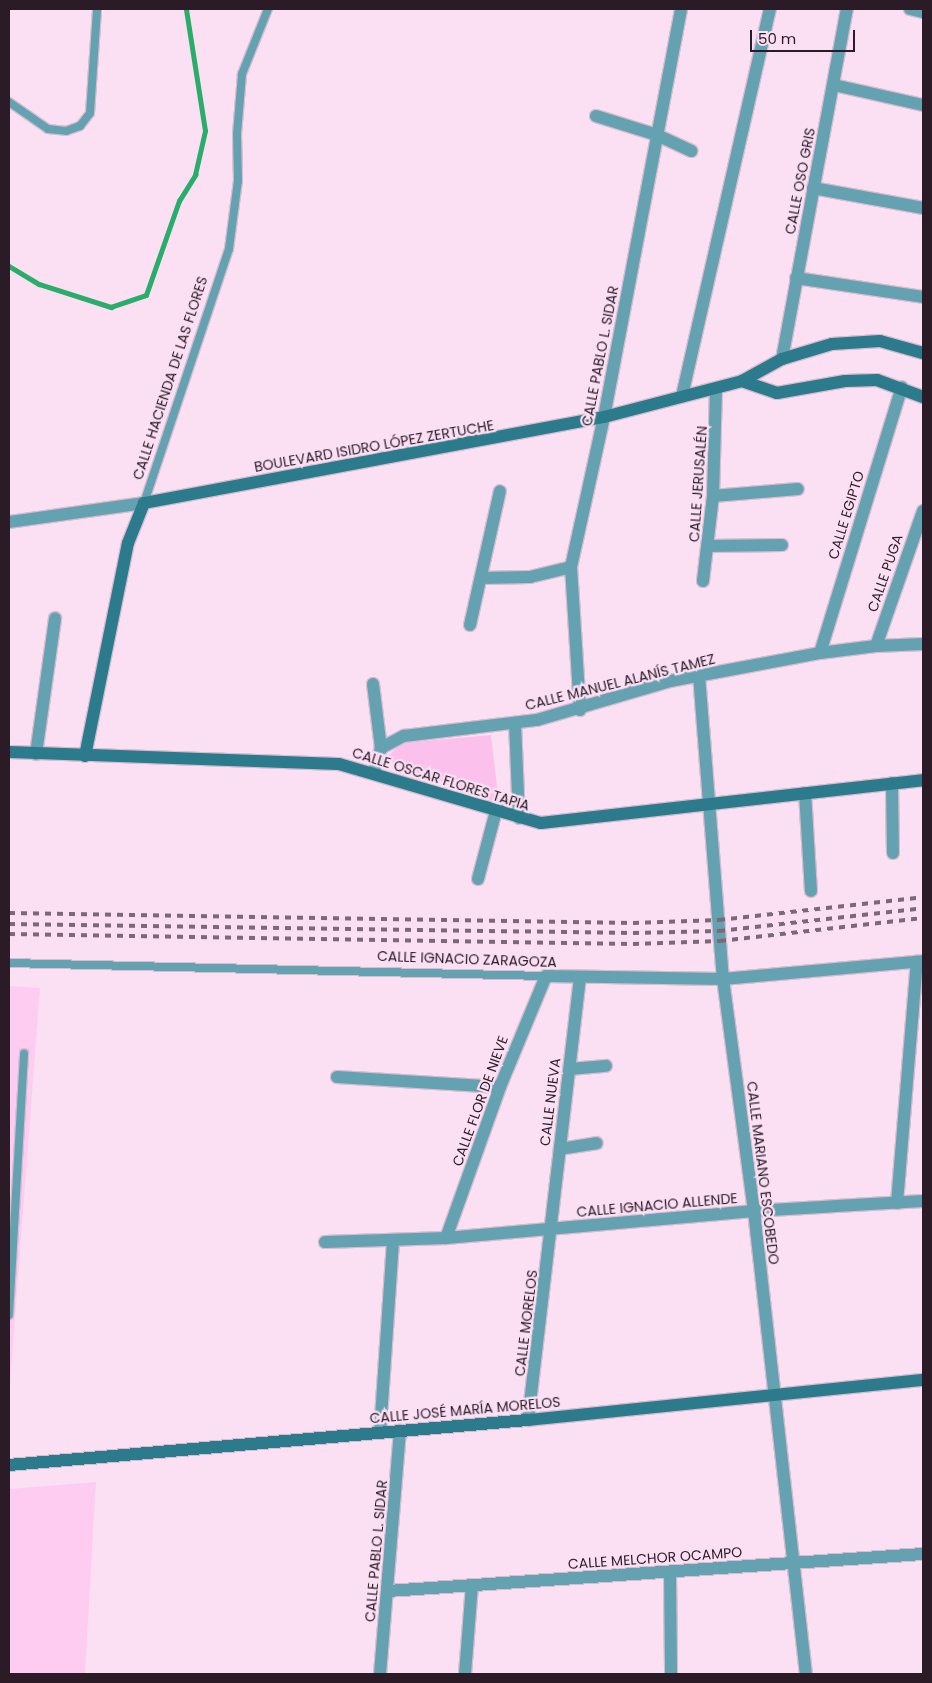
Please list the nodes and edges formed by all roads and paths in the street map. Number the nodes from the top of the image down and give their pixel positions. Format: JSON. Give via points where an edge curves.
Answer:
{"nodes":[{"id":1,"x":97,"y":9,"type":"edge"},
{"id":2,"x":268,"y":9,"type":"edge"},
{"id":3,"x":681,"y":9,"type":"edge"},
{"id":4,"x":770,"y":9,"type":"edge"},
{"id":5,"x":847,"y":9,"type":"edge"},
{"id":6,"x":910,"y":9,"type":"edge"},
{"id":7,"x":923,"y":12,"type":"edge"},
{"id":8,"x":834,"y":85,"type":"junction"},
{"id":9,"x":9,"y":102,"type":"edge"},
{"id":10,"x":923,"y":106,"type":"edge"},
{"id":11,"x":596,"y":116,"type":"dead end"},
{"id":12,"x":657,"y":135,"type":"junction"},
{"id":13,"x":692,"y":151,"type":"dead end"},
{"id":14,"x":813,"y":188,"type":"junction"},
{"id":15,"x":923,"y":208,"type":"edge"},
{"id":16,"x":796,"y":278,"type":"junction"},
{"id":17,"x":923,"y":297,"type":"edge"},
{"id":18,"x":923,"y":353,"type":"edge"},
{"id":19,"x":782,"y":359,"type":"junction"},
{"id":20,"x":742,"y":382,"type":"junction"},
{"id":21,"x":902,"y":387,"type":"junction"},
{"id":22,"x":716,"y":389,"type":"junction"},
{"id":23,"x":682,"y":396,"type":"junction"},
{"id":24,"x":923,"y":397,"type":"edge"},
{"id":25,"x":604,"y":417,"type":"junction"},
{"id":26,"x":798,"y":489,"type":"dead end"},
{"id":27,"x":500,"y":491,"type":"dead end"},
{"id":28,"x":713,"y":496,"type":"junction"},
{"id":29,"x":144,"y":503,"type":"junction"},
{"id":30,"x":923,"y":511,"type":"edge"},
{"id":31,"x":9,"y":522,"type":"edge"},
{"id":32,"x":782,"y":545,"type":"dead end"},
{"id":33,"x":709,"y":546,"type":"junction"},
{"id":34,"x":571,"y":567,"type":"junction"},
{"id":35,"x":481,"y":578,"type":"junction"},
{"id":36,"x":703,"y":580,"type":"dead end"},
{"id":37,"x":55,"y":618,"type":"dead end"},
{"id":38,"x":470,"y":625,"type":"dead end"},
{"id":39,"x":923,"y":644,"type":"edge"},
{"id":40,"x":876,"y":646,"type":"junction"},
{"id":41,"x":820,"y":653,"type":"junction"},
{"id":42,"x":699,"y":675,"type":"junction"},
{"id":43,"x":373,"y":684,"type":"dead end"},
{"id":44,"x":580,"y":710,"type":"junction"},
{"id":45,"x":515,"y":723,"type":"junction"},
{"id":46,"x":381,"y":748,"type":"junction"},
{"id":47,"x":9,"y":752,"type":"edge"},
{"id":48,"x":36,"y":754,"type":"junction"},
{"id":49,"x":85,"y":756,"type":"junction"},
{"id":50,"x":374,"y":772,"type":"junction"},
{"id":51,"x":923,"y":780,"type":"edge"},
{"id":52,"x":892,"y":783,"type":"junction"},
{"id":53,"x":805,"y":793,"type":"junction"},
{"id":54,"x":711,"y":803,"type":"junction"},
{"id":55,"x":496,"y":811,"type":"junction"},
{"id":56,"x":519,"y":818,"type":"junction"},
{"id":57,"x":893,"y":853,"type":"dead end"},
{"id":58,"x":478,"y":878,"type":"dead end"},
{"id":59,"x":811,"y":891,"type":"dead end"},
{"id":60,"x":920,"y":961,"type":"edge"},
{"id":61,"x":9,"y":963,"type":"edge"},
{"id":62,"x":546,"y":976,"type":"junction"},
{"id":63,"x":580,"y":978,"type":"junction"},
{"id":64,"x":723,"y":979,"type":"junction"},
{"id":65,"x":24,"y":1053,"type":"dead end"},
{"id":66,"x":606,"y":1066,"type":"dead end"},
{"id":67,"x":570,"y":1069,"type":"junction"},
{"id":68,"x":337,"y":1078,"type":"dead end"},
{"id":69,"x":500,"y":1087,"type":"junction"},
{"id":70,"x":597,"y":1143,"type":"dead end"},
{"id":71,"x":560,"y":1149,"type":"junction"},
{"id":72,"x":923,"y":1201,"type":"edge"},
{"id":73,"x":897,"y":1203,"type":"junction"},
{"id":74,"x":754,"y":1211,"type":"junction"},
{"id":75,"x":552,"y":1230,"type":"junction"},
{"id":76,"x":446,"y":1238,"type":"junction"},
{"id":77,"x":393,"y":1240,"type":"junction"},
{"id":78,"x":325,"y":1242,"type":"dead end"},
{"id":79,"x":9,"y":1315,"type":"edge"},
{"id":80,"x":923,"y":1380,"type":"edge"},
{"id":81,"x":773,"y":1397,"type":"junction"},
{"id":82,"x":528,"y":1420,"type":"junction"},
{"id":83,"x":400,"y":1431,"type":"junction"},
{"id":84,"x":380,"y":1432,"type":"junction"},
{"id":85,"x":9,"y":1465,"type":"edge"},
{"id":86,"x":923,"y":1554,"type":"edge"},
{"id":87,"x":794,"y":1565,"type":"junction"},
{"id":88,"x":670,"y":1572,"type":"junction"},
{"id":89,"x":472,"y":1586,"type":"junction"},
{"id":90,"x":388,"y":1591,"type":"junction"},
{"id":91,"x":380,"y":1674,"type":"edge"},
{"id":92,"x":465,"y":1674,"type":"edge"},
{"id":93,"x":671,"y":1674,"type":"edge"},
{"id":94,"x":806,"y":1674,"type":"edge"}],
"edges":[{"from":1,"to":9,"type":"lane","via":[[90,113],[80,126],[66,131],[48,130]]},
{"from":2,"to":29,"type":"lane","name":"CALLE HACIENDA DE LAS FLORES","via":[[242,74],[237,134],[238,181],[229,250]]},
{"from":3,"to":12,"type":"street","name":"CALLE PABLO L. SIDAR"},
{"from":4,"to":23,"type":"street"},
{"from":5,"to":8,"type":"street","name":"CALLE OSO GRIS"},
{"from":6,"to":7,"type":"street"},
{"from":8,"to":10,"type":"street"},
{"from":8,"to":14,"type":"street","name":"CALLE OSO GRIS"},
{"from":11,"to":12,"type":"street"},
{"from":12,"to":13,"type":"street"},
{"from":12,"to":25,"type":"street","name":"CALLE PABLO L. SIDAR"},
{"from":14,"to":15,"type":"street"},
{"from":14,"to":16,"type":"street","name":"CALLE OSO GRIS"},
{"from":16,"to":17,"type":"street"},
{"from":16,"to":19,"type":"street","name":"CALLE OSO GRIS"},
{"from":18,"to":19,"type":"street","name":"BOULEVARD ISIDRO LÓPEZ ZERTUCHE","via":[[900,345],[865,340],[832,344]]},
{"from":19,"to":20,"type":"street","name":"BOULEVARD ISIDRO LÓPEZ ZERTUCHE"},
{"from":20,"to":21,"type":"street","via":[[778,393],[863,380]]},
{"from":20,"to":22,"type":"street","name":"BOULEVARD ISIDRO LÓPEZ ZERTUCHE"},
{"from":21,"to":24,"type":"street"},
{"from":21,"to":41,"type":"street","name":"CALLE EGIPTO"},
{"from":22,"to":23,"type":"street","name":"BOULEVARD ISIDRO LÓPEZ ZERTUCHE"},
{"from":22,"to":28,"type":"street","name":"CALLE JERUSALÉN"},
{"from":23,"to":25,"type":"street","name":"BOULEVARD ISIDRO LÓPEZ ZERTUCHE"},
{"from":25,"to":29,"type":"street","name":"BOULEVARD ISIDRO LÓPEZ ZERTUCHE"},
{"from":25,"to":34,"type":"street","name":"CALLE PABLO L. SIDAR"},
{"from":26,"to":28,"type":"street"},
{"from":27,"to":35,"type":"street"},
{"from":28,"to":33,"type":"street","name":"CALLE JERUSALÉN"},
{"from":29,"to":31,"type":"street","name":"BOULEVARD ISIDRO LÓPEZ ZERTUCHE"},
{"from":29,"to":49,"type":"street","name":"CALLE HACIENDA DE LAS FLORES","via":[[128,543]]},
{"from":30,"to":40,"type":"street","name":"CALLE PUGA"},
{"from":32,"to":33,"type":"street"},
{"from":33,"to":36,"type":"street","name":"CALLE JERUSALÉN"},
{"from":34,"to":35,"type":"street","via":[[530,576]]},
{"from":34,"to":44,"type":"street","name":"CALLE PABLO L. SIDAR"},
{"from":35,"to":38,"type":"street"},
{"from":37,"to":48,"type":"street"},
{"from":39,"to":40,"type":"street","name":"CALLE MANUEL ALANÍS TAMEZ"},
{"from":40,"to":41,"type":"street","name":"CALLE MANUEL ALANÍS TAMEZ"},
{"from":41,"to":42,"type":"street","name":"CALLE MANUEL ALANÍS TAMEZ"},
{"from":42,"to":44,"type":"street","name":"CALLE MANUEL ALANÍS TAMEZ"},
{"from":42,"to":54,"type":"street","name":"CALLE MARIANO ESCOBEDO"},
{"from":43,"to":46,"type":"street"},
{"from":44,"to":45,"type":"street","name":"CALLE MANUEL ALANÍS TAMEZ"},
{"from":45,"to":46,"type":"street","name":"CALLE MANUEL ALANÍS TAMEZ","via":[[404,736]]},
{"from":45,"to":56,"type":"street"},
{"from":46,"to":50,"type":"street"},
{"from":47,"to":48,"type":"street","name":"CALLE OSCAR FLORES TAPIA"},
{"from":48,"to":49,"type":"street","name":"CALLE OSCAR FLORES TAPIA"},
{"from":49,"to":50,"type":"street","name":"CALLE OSCAR FLORES TAPIA","via":[[310,762],[339,764]]},
{"from":50,"to":55,"type":"street","name":"CALLE OSCAR FLORES TAPIA"},
{"from":51,"to":52,"type":"street","name":"CALLE OSCAR FLORES TAPIA"},
{"from":52,"to":53,"type":"street","name":"CALLE OSCAR FLORES TAPIA"},
{"from":52,"to":57,"type":"street"},
{"from":53,"to":54,"type":"street","name":"CALLE OSCAR FLORES TAPIA"},
{"from":53,"to":59,"type":"street"},
{"from":54,"to":56,"type":"street","name":"CALLE OSCAR FLORES TAPIA","via":[[563,822]]},
{"from":54,"to":64,"type":"street","name":"CALLE MARIANO ESCOBEDO"},
{"from":55,"to":56,"type":"street","name":"CALLE OSCAR FLORES TAPIA"},
{"from":55,"to":58,"type":"street"},
{"from":60,"to":64,"type":"street","name":"CALLE IGNACIO ZARAGOZA"},
{"from":60,"to":73,"type":"street"},
{"from":61,"to":62,"type":"lane","name":"CALLE IGNACIO ZARAGOZA"},
{"from":62,"to":63,"type":"street","name":"CALLE IGNACIO ZARAGOZA"},
{"from":62,"to":69,"type":"street","name":"CALLE FLOR DE NIEVE"},
{"from":63,"to":64,"type":"street","name":"CALLE IGNACIO ZARAGOZA"},
{"from":63,"to":67,"type":"street","name":"CALLE NUEVA"},
{"from":64,"to":74,"type":"street","name":"CALLE MARIANO ESCOBEDO"},
{"from":65,"to":79,"type":"lane"},
{"from":66,"to":67,"type":"street"},
{"from":67,"to":71,"type":"street","name":"CALLE NUEVA"},
{"from":68,"to":69,"type":"street"},
{"from":69,"to":76,"type":"street","name":"CALLE FLOR DE NIEVE"},
{"from":70,"to":71,"type":"street"},
{"from":71,"to":75,"type":"street","name":"CALLE NUEVA"},
{"from":72,"to":73,"type":"street","name":"CALLE IGNACIO ALLENDE"},
{"from":73,"to":74,"type":"street","name":"CALLE IGNACIO ALLENDE"},
{"from":74,"to":75,"type":"street","name":"CALLE IGNACIO ALLENDE"},
{"from":74,"to":81,"type":"street","name":"CALLE MARIANO ESCOBEDO"},
{"from":75,"to":76,"type":"street","name":"CALLE IGNACIO ALLENDE"},
{"from":75,"to":82,"type":"street","name":"CALLE MORELOS"},
{"from":76,"to":77,"type":"street","name":"CALLE IGNACIO ALLENDE"},
{"from":77,"to":78,"type":"street","name":"CALLE IGNACIO ALLENDE"},
{"from":77,"to":84,"type":"street"},
{"from":80,"to":81,"type":"street","name":"CALLE JOSÉ MARÍA MORELOS"},
{"from":81,"to":82,"type":"street","name":"CALLE JOSÉ MARÍA MORELOS"},
{"from":81,"to":87,"type":"street","name":"CALLE MARIANO ESCOBEDO"},
{"from":82,"to":83,"type":"street","name":"CALLE JOSÉ MARÍA MORELOS"},
{"from":83,"to":84,"type":"street","name":"CALLE JOSÉ MARÍA MORELOS"},
{"from":83,"to":90,"type":"street","name":"CALLE PABLO L. SIDAR"},
{"from":84,"to":85,"type":"street","name":"CALLE JOSÉ MARÍA MORELOS"},
{"from":86,"to":87,"type":"street","name":"CALLE MELCHOR OCAMPO"},
{"from":87,"to":88,"type":"street","name":"CALLE MELCHOR OCAMPO"},
{"from":87,"to":94,"type":"street","name":"CALLE MARIANO ESCOBEDO"},
{"from":88,"to":89,"type":"street","name":"CALLE MELCHOR OCAMPO"},
{"from":88,"to":93,"type":"street"},
{"from":89,"to":90,"type":"street","name":"CALLE MELCHOR OCAMPO"},
{"from":89,"to":92,"type":"street"},
{"from":90,"to":91,"type":"street","name":"CALLE PABLO L. SIDAR"}]}
